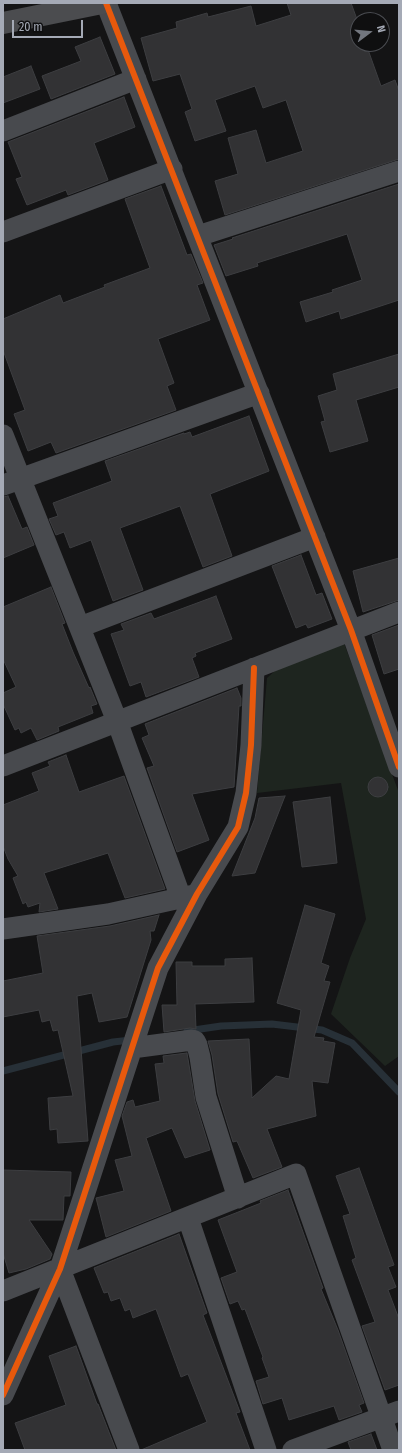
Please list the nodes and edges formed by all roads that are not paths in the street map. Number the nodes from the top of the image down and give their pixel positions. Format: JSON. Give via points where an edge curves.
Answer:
{"nodes":[{"id":1,"x":102,"y":3,"type":"edge"},
{"id":2,"x":106,"y":3,"type":"edge"},
{"id":3,"x":3,"y":23,"type":"edge"},
{"id":4,"x":136,"y":79,"type":"junction"},
{"id":5,"x":3,"y":131,"type":"edge"},
{"id":6,"x":172,"y":169,"type":"junction"},
{"id":7,"x":399,"y":171,"type":"edge"},
{"id":8,"x":3,"y":232,"type":"edge"},
{"id":9,"x":198,"y":236,"type":"junction"},
{"id":10,"x":259,"y":393,"type":"junction"},
{"id":11,"x":3,"y":435,"type":"edge"},
{"id":12,"x":12,"y":481,"type":"edge"},
{"id":13,"x":315,"y":537,"type":"junction"},
{"id":14,"x":399,"y":612,"type":"edge"},
{"id":15,"x":80,"y":627,"type":"junction"},
{"id":16,"x":351,"y":630,"type":"junction"},
{"id":17,"x":254,"y":668,"type":"junction"},
{"id":18,"x":117,"y":721,"type":"junction"},
{"id":19,"x":4,"y":763,"type":"edge"},
{"id":20,"x":399,"y":767,"type":"edge"},
{"id":21,"x":189,"y":896,"type":"junction"},
{"id":22,"x":3,"y":929,"type":"edge"},
{"id":23,"x":132,"y":1048,"type":"junction"},
{"id":24,"x":238,"y":1198,"type":"junction"},
{"id":25,"x":188,"y":1218,"type":"junction"},
{"id":26,"x":60,"y":1269,"type":"junction"},
{"id":27,"x":3,"y":1291,"type":"edge"},
{"id":28,"x":3,"y":1395,"type":"edge"},
{"id":29,"x":390,"y":1414,"type":"edge"},
{"id":30,"x":129,"y":1450,"type":"edge"},
{"id":31,"x":266,"y":1450,"type":"edge"},
{"id":32,"x":293,"y":1450,"type":"edge"},
{"id":33,"x":393,"y":1450,"type":"edge"}],
"edges":[{"from":1,"to":3,"type":"highway"},
{"from":2,"to":4,"type":"street"},
{"from":4,"to":5,"type":"street"},
{"from":4,"to":6,"type":"street"},
{"from":6,"to":8,"type":"street"},
{"from":6,"to":9,"type":"street"},
{"from":7,"to":9,"type":"street"},
{"from":9,"to":10,"type":"street"},
{"from":10,"to":12,"type":"street"},
{"from":10,"to":13,"type":"street"},
{"from":11,"to":12,"type":"street"},
{"from":12,"to":15,"type":"street"},
{"from":13,"to":15,"type":"street"},
{"from":13,"to":16,"type":"street"},
{"from":14,"to":16,"type":"street"},
{"from":15,"to":18,"type":"street"},
{"from":16,"to":17,"type":"street"},
{"from":16,"to":20,"type":"street"},
{"from":17,"to":18,"type":"street"},
{"from":17,"to":21,"type":"street","via":[[251,745],[246,793],[238,827]]},
{"from":18,"to":19,"type":"street"},
{"from":18,"to":21,"type":"street"},
{"from":21,"to":22,"type":"street","via":[[108,914]]},
{"from":21,"to":23,"type":"street","via":[[158,968]]},
{"from":23,"to":24,"type":"street","via":[[195,1041],[206,1097]]},
{"from":23,"to":26,"type":"street"},
{"from":24,"to":25,"type":"street"},
{"from":24,"to":29,"type":"street","via":[[296,1174]]},
{"from":25,"to":26,"type":"street"},
{"from":25,"to":31,"type":"street"},
{"from":26,"to":27,"type":"street"},
{"from":26,"to":28,"type":"street"},
{"from":26,"to":30,"type":"street"},
{"from":29,"to":32,"type":"street"},
{"from":29,"to":33,"type":"street"}]}
